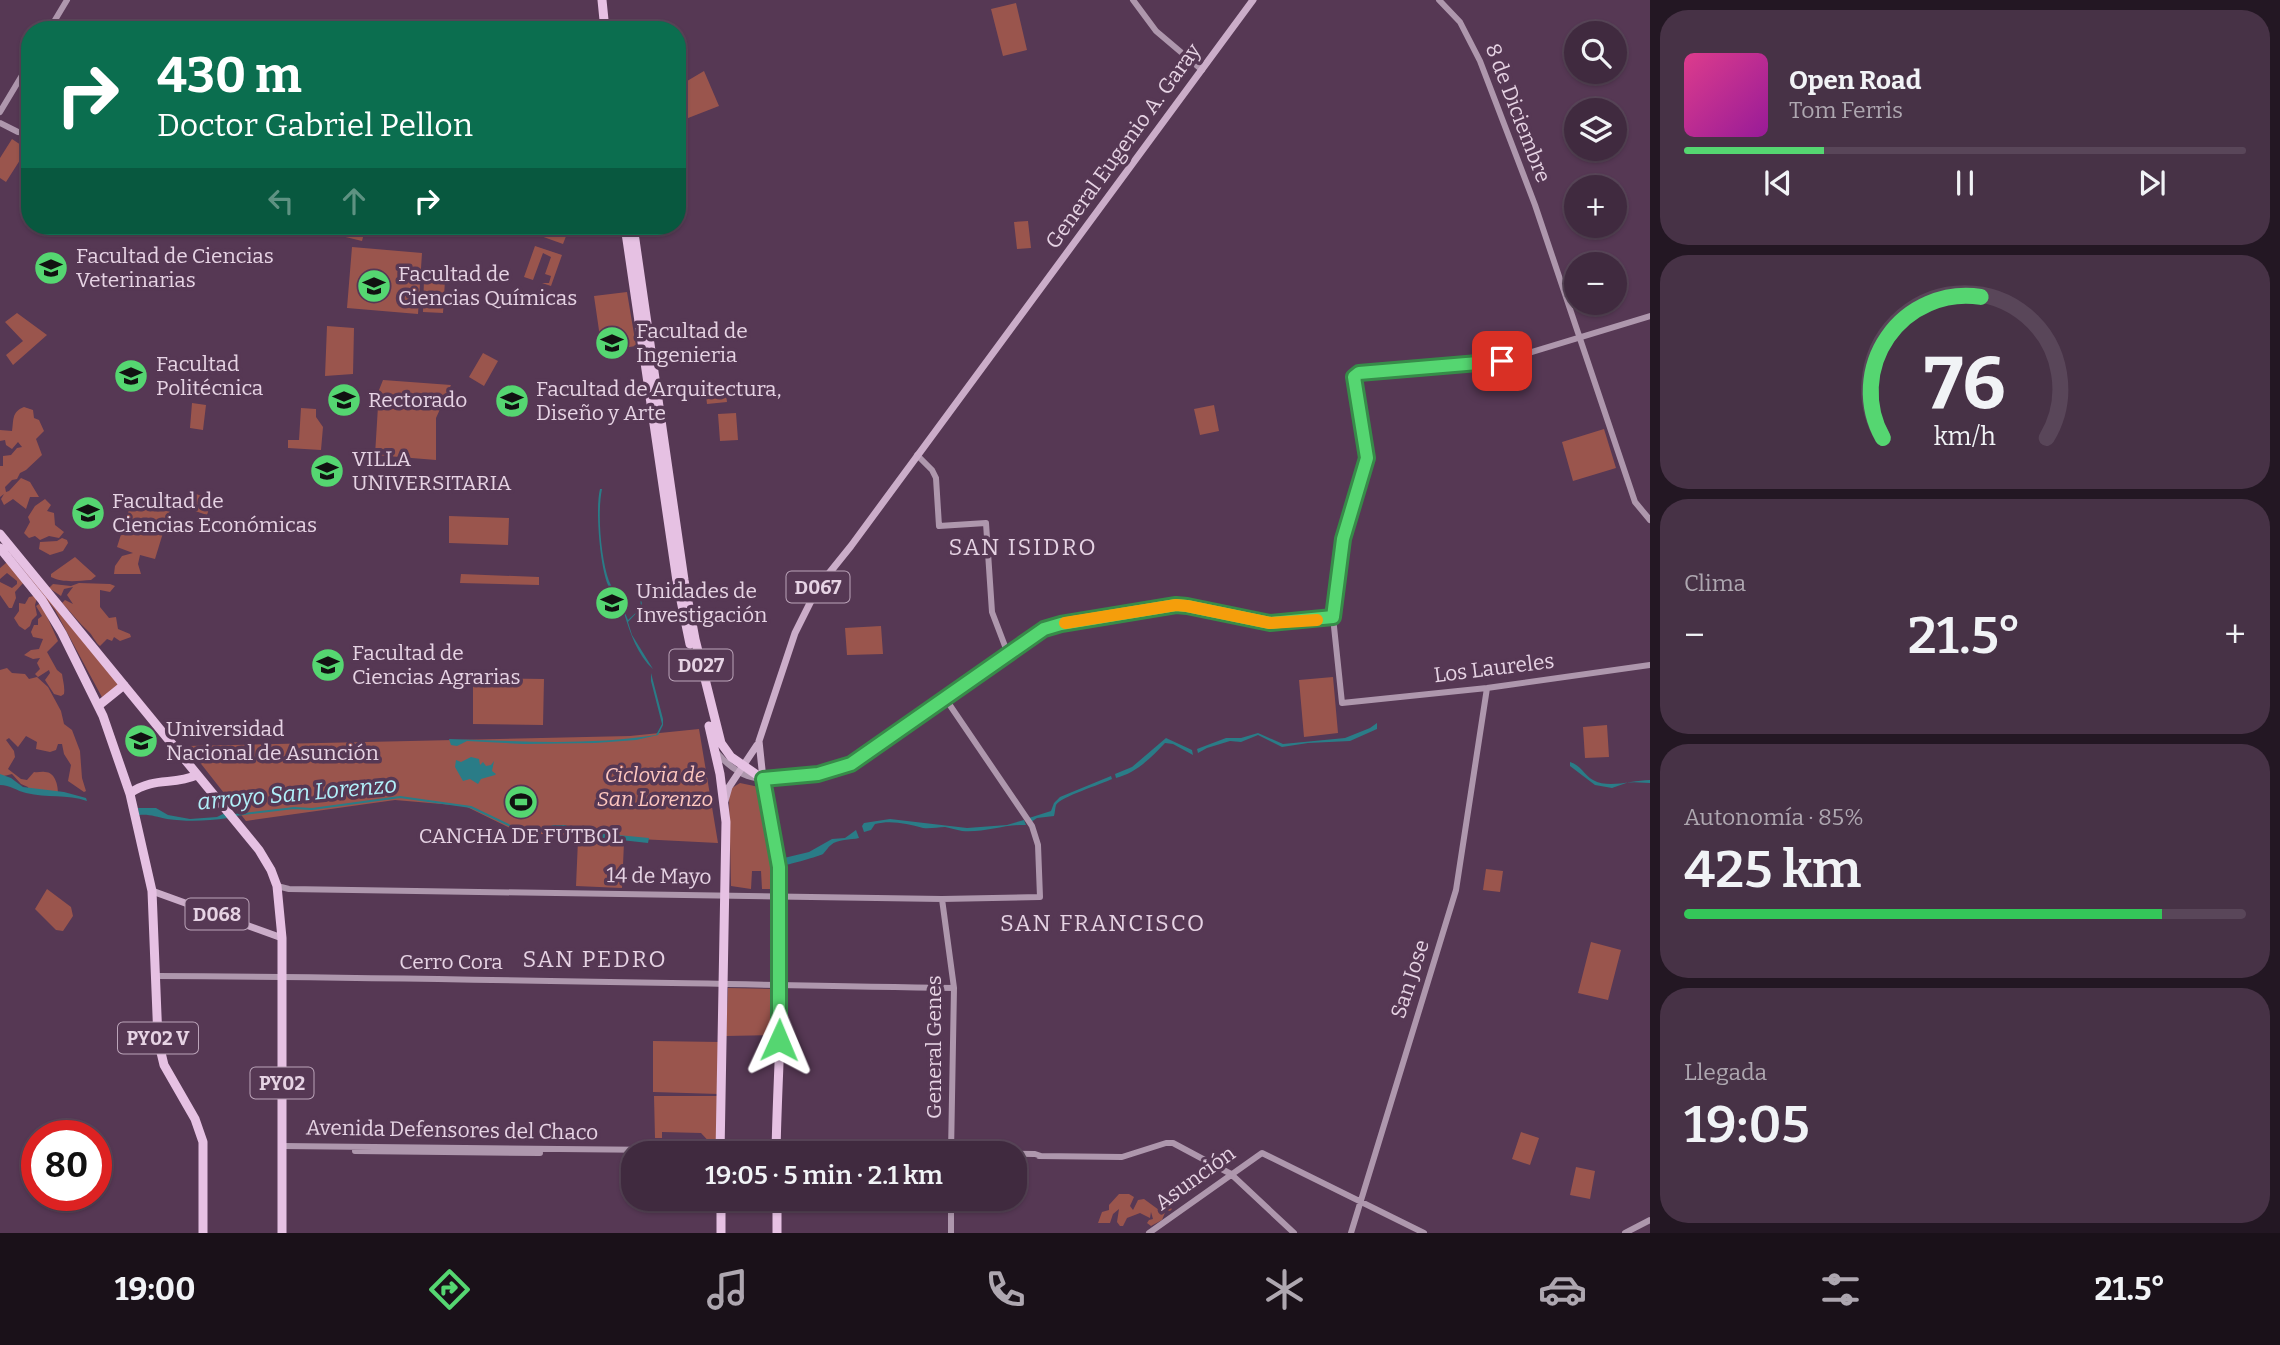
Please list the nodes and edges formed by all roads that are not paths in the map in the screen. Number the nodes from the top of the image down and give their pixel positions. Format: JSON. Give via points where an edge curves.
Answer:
{"nodes":[{"id":1,"x":67,"y":0,"type":"edge"},
{"id":2,"x":596,"y":0,"type":"edge"},
{"id":3,"x":602,"y":0,"type":"edge"},
{"id":4,"x":1133,"y":0,"type":"edge"},
{"id":5,"x":1253,"y":0,"type":"edge"},
{"id":6,"x":1439,"y":0,"type":"edge"},
{"id":7,"x":54,"y":21,"type":"edge"},
{"id":8,"x":598,"y":21,"type":"edge"},
{"id":9,"x":604,"y":21,"type":"edge"},
{"id":10,"x":1202,"y":70,"type":"junction"},
{"id":11,"x":21,"y":77,"type":"edge"},
{"id":12,"x":0,"y":112,"type":"edge"},
{"id":13,"x":0,"y":123,"type":"edge"},
{"id":14,"x":18,"y":132,"type":"dead end"},
{"id":15,"x":626,"y":235,"type":"edge"},
{"id":16,"x":634,"y":235,"type":"edge"},
{"id":17,"x":1650,"y":317,"type":"edge"},
{"id":18,"x":1580,"y":336,"type":"junction"},
{"id":19,"x":917,"y":455,"type":"junction"},
{"id":20,"x":1650,"y":520,"type":"edge"},
{"id":21,"x":0,"y":534,"type":"edge"},
{"id":22,"x":0,"y":548,"type":"edge"},
{"id":23,"x":1333,"y":617,"type":"junction"},
{"id":24,"x":1009,"y":654,"type":"junction"},
{"id":25,"x":1650,"y":665,"type":"edge"},
{"id":26,"x":124,"y":685,"type":"junction"},
{"id":27,"x":1487,"y":688,"type":"junction"},
{"id":28,"x":945,"y":698,"type":"junction"},
{"id":29,"x":98,"y":706,"type":"junction"},
{"id":30,"x":759,"y":741,"type":"junction"},
{"id":31,"x":716,"y":752,"type":"junction"},
{"id":32,"x":754,"y":752,"type":"junction"},
{"id":33,"x":731,"y":757,"type":"junction"},
{"id":34,"x":741,"y":769,"type":"junction"},
{"id":35,"x":197,"y":775,"type":"junction"},
{"id":36,"x":763,"y":779,"type":"junction"},
{"id":37,"x":130,"y":794,"type":"junction"},
{"id":38,"x":724,"y":804,"type":"junction"},
{"id":39,"x":277,"y":886,"type":"junction"},
{"id":40,"x":152,"y":891,"type":"junction"},
{"id":41,"x":724,"y":895,"type":"junction"},
{"id":42,"x":780,"y":896,"type":"junction"},
{"id":43,"x":942,"y":899,"type":"junction"},
{"id":44,"x":282,"y":936,"type":"junction"},
{"id":45,"x":157,"y":976,"type":"junction"},
{"id":46,"x":282,"y":978,"type":"junction"},
{"id":47,"x":780,"y":983,"type":"junction"},
{"id":48,"x":723,"y":984,"type":"junction"},
{"id":49,"x":954,"y":988,"type":"junction"},
{"id":50,"x":720,"y":1141,"type":"edge"},
{"id":51,"x":776,"y":1141,"type":"edge"},
{"id":52,"x":951,"y":1141,"type":"edge"},
{"id":53,"x":283,"y":1148,"type":"junction"},
{"id":54,"x":621,"y":1151,"type":"edge"},
{"id":55,"x":621,"y":1154,"type":"edge"},
{"id":56,"x":1027,"y":1154,"type":"edge"},
{"id":57,"x":1041,"y":1156,"type":"junction"},
{"id":58,"x":1027,"y":1157,"type":"edge"},
{"id":59,"x":1231,"y":1174,"type":"junction"},
{"id":60,"x":1361,"y":1202,"type":"junction"},
{"id":61,"x":720,"y":1211,"type":"edge"},
{"id":62,"x":777,"y":1211,"type":"edge"},
{"id":63,"x":951,"y":1211,"type":"edge"},
{"id":64,"x":1650,"y":1220,"type":"edge"},
{"id":65,"x":203,"y":1233,"type":"edge"},
{"id":66,"x":282,"y":1233,"type":"edge"},
{"id":67,"x":721,"y":1233,"type":"edge"},
{"id":68,"x":777,"y":1233,"type":"edge"},
{"id":69,"x":951,"y":1233,"type":"edge"},
{"id":70,"x":1149,"y":1233,"type":"edge"},
{"id":71,"x":1294,"y":1233,"type":"edge"},
{"id":72,"x":1351,"y":1233,"type":"edge"},
{"id":73,"x":1424,"y":1233,"type":"edge"},
{"id":74,"x":1625,"y":1233,"type":"edge"}],
"edges":[{"from":1,"to":7,"type":"street"},
{"from":2,"to":8,"type":"highway"},
{"from":3,"to":9,"type":"highway"},
{"from":4,"to":10,"type":"street","via":[[1156,31]]},
{"from":5,"to":10,"type":"main road","name":"General Eugenio A. Garay","number":"D067"},
{"from":6,"to":18,"type":"street","name":"8 de Diciembre","via":[[1460,22],[1480,61]]},
{"from":10,"to":19,"type":"main road","name":"General Eugenio A. Garay","number":"D067"},
{"from":11,"to":12,"type":"street"},
{"from":13,"to":14,"type":"street"},
{"from":15,"to":31,"type":"highway","number":"D027","via":[[683,612]]},
{"from":16,"to":33,"type":"highway","number":"D027","via":[[695,639],[718,736]]},
{"from":17,"to":18,"type":"street"},
{"from":18,"to":20,"type":"street","name":"8 de Diciembre","via":[[1635,502]]},
{"from":18,"to":23,"type":"street","via":[[1502,361],[1354,377],[1367,458],[1343,539]]},
{"from":19,"to":24,"type":"street","via":[[936,478],[939,526],[986,523],[992,612]]},
{"from":19,"to":30,"type":"main road","number":"D067","via":[[806,607]]},
{"from":21,"to":26,"type":"highway","number":"PY02"},
{"from":22,"to":29,"type":"highway","via":[[54,618]]},
{"from":23,"to":24,"type":"street","via":[[1270,623],[1176,605],[1051,626]]},
{"from":23,"to":27,"type":"street","name":"Los Laureles","via":[[1342,703]]},
{"from":24,"to":28,"type":"street"},
{"from":25,"to":27,"type":"street","name":"Los Laureles"},
{"from":26,"to":29,"type":"highway"},
{"from":26,"to":35,"type":"highway","number":"PY02"},
{"from":27,"to":60,"type":"street","name":"San Jose","via":[[1456,890]]},
{"from":28,"to":36,"type":"street","via":[[851,764],[818,774]]},
{"from":28,"to":43,"type":"street","name":"14 de Mayo","via":[[1032,826],[1038,845],[1040,897]]},
{"from":29,"to":37,"type":"highway"},
{"from":30,"to":32,"type":"main road","number":"D067"},
{"from":30,"to":36,"type":"main road","number":"D067"},
{"from":31,"to":34,"type":"street"},
{"from":31,"to":38,"type":"highway","number":"D027"},
{"from":32,"to":33,"type":"main road","via":[[743,758]]},
{"from":32,"to":34,"type":"main road","number":"D067"},
{"from":33,"to":34,"type":"highway","number":"D027"},
{"from":34,"to":36,"type":"highway","number":"D027"},
{"from":34,"to":38,"type":"main road","number":"D067"},
{"from":35,"to":37,"type":"highway","via":[[154,781]]},
{"from":35,"to":39,"type":"highway","number":"PY02","via":[[266,861]]},
{"from":36,"to":42,"type":"highway","via":[[779,861]]},
{"from":37,"to":40,"type":"highway","number":"PY02 V"},
{"from":38,"to":41,"type":"highway","number":"D027"},
{"from":39,"to":41,"type":"street","name":"14 de Mayo"},
{"from":39,"to":44,"type":"highway","number":"PY02"},
{"from":40,"to":44,"type":"main road","number":"D068"},
{"from":40,"to":45,"type":"highway","number":"PY02 V"},
{"from":41,"to":42,"type":"street","name":"14 de Mayo"},
{"from":41,"to":48,"type":"highway","number":"D027"},
{"from":42,"to":43,"type":"street","name":"14 de Mayo"},
{"from":42,"to":47,"type":"highway"},
{"from":43,"to":49,"type":"street","name":"General Genes"},
{"from":44,"to":46,"type":"highway","number":"PY02"},
{"from":45,"to":46,"type":"street","name":"Cerro Cora"},
{"from":45,"to":65,"type":"highway","number":"PY02 V","via":[[158,1040],[164,1065],[202,1132]]},
{"from":46,"to":48,"type":"street","name":"Cerro Cora"},
{"from":46,"to":53,"type":"highway","number":"PY02"},
{"from":47,"to":48,"type":"street","name":"Cerro Cora"},
{"from":47,"to":49,"type":"street","name":"Cerro Cora"},
{"from":47,"to":51,"type":"highway"},
{"from":48,"to":50,"type":"highway","number":"D027"},
{"from":49,"to":52,"type":"street","name":"General Genes"},
{"from":53,"to":54,"type":"street","name":"Avenida Defensores del Chaco"},
{"from":53,"to":55,"type":"street","name":"Avenida Defensores del Chaco"},
{"from":53,"to":66,"type":"highway","number":"PY02"},
{"from":56,"to":57,"type":"street","name":"Avenida Defensores del Chaco"},
{"from":57,"to":58,"type":"street","name":"Avenida Defensores del Chaco"},
{"from":57,"to":59,"type":"street","name":"Avenida Defensores del Chaco","via":[[1122,1157],[1169,1142]]},
{"from":59,"to":60,"type":"street","name":"Asunción","via":[[1262,1153]]},
{"from":59,"to":70,"type":"street","name":"Asunción"},
{"from":59,"to":71,"type":"street","name":"Avenida Defensores del Chaco"},
{"from":60,"to":72,"type":"street","name":"San Jose"},
{"from":60,"to":73,"type":"street"},
{"from":61,"to":67,"type":"highway"},
{"from":62,"to":68,"type":"highway"},
{"from":63,"to":69,"type":"street"},
{"from":64,"to":74,"type":"street"}]}
